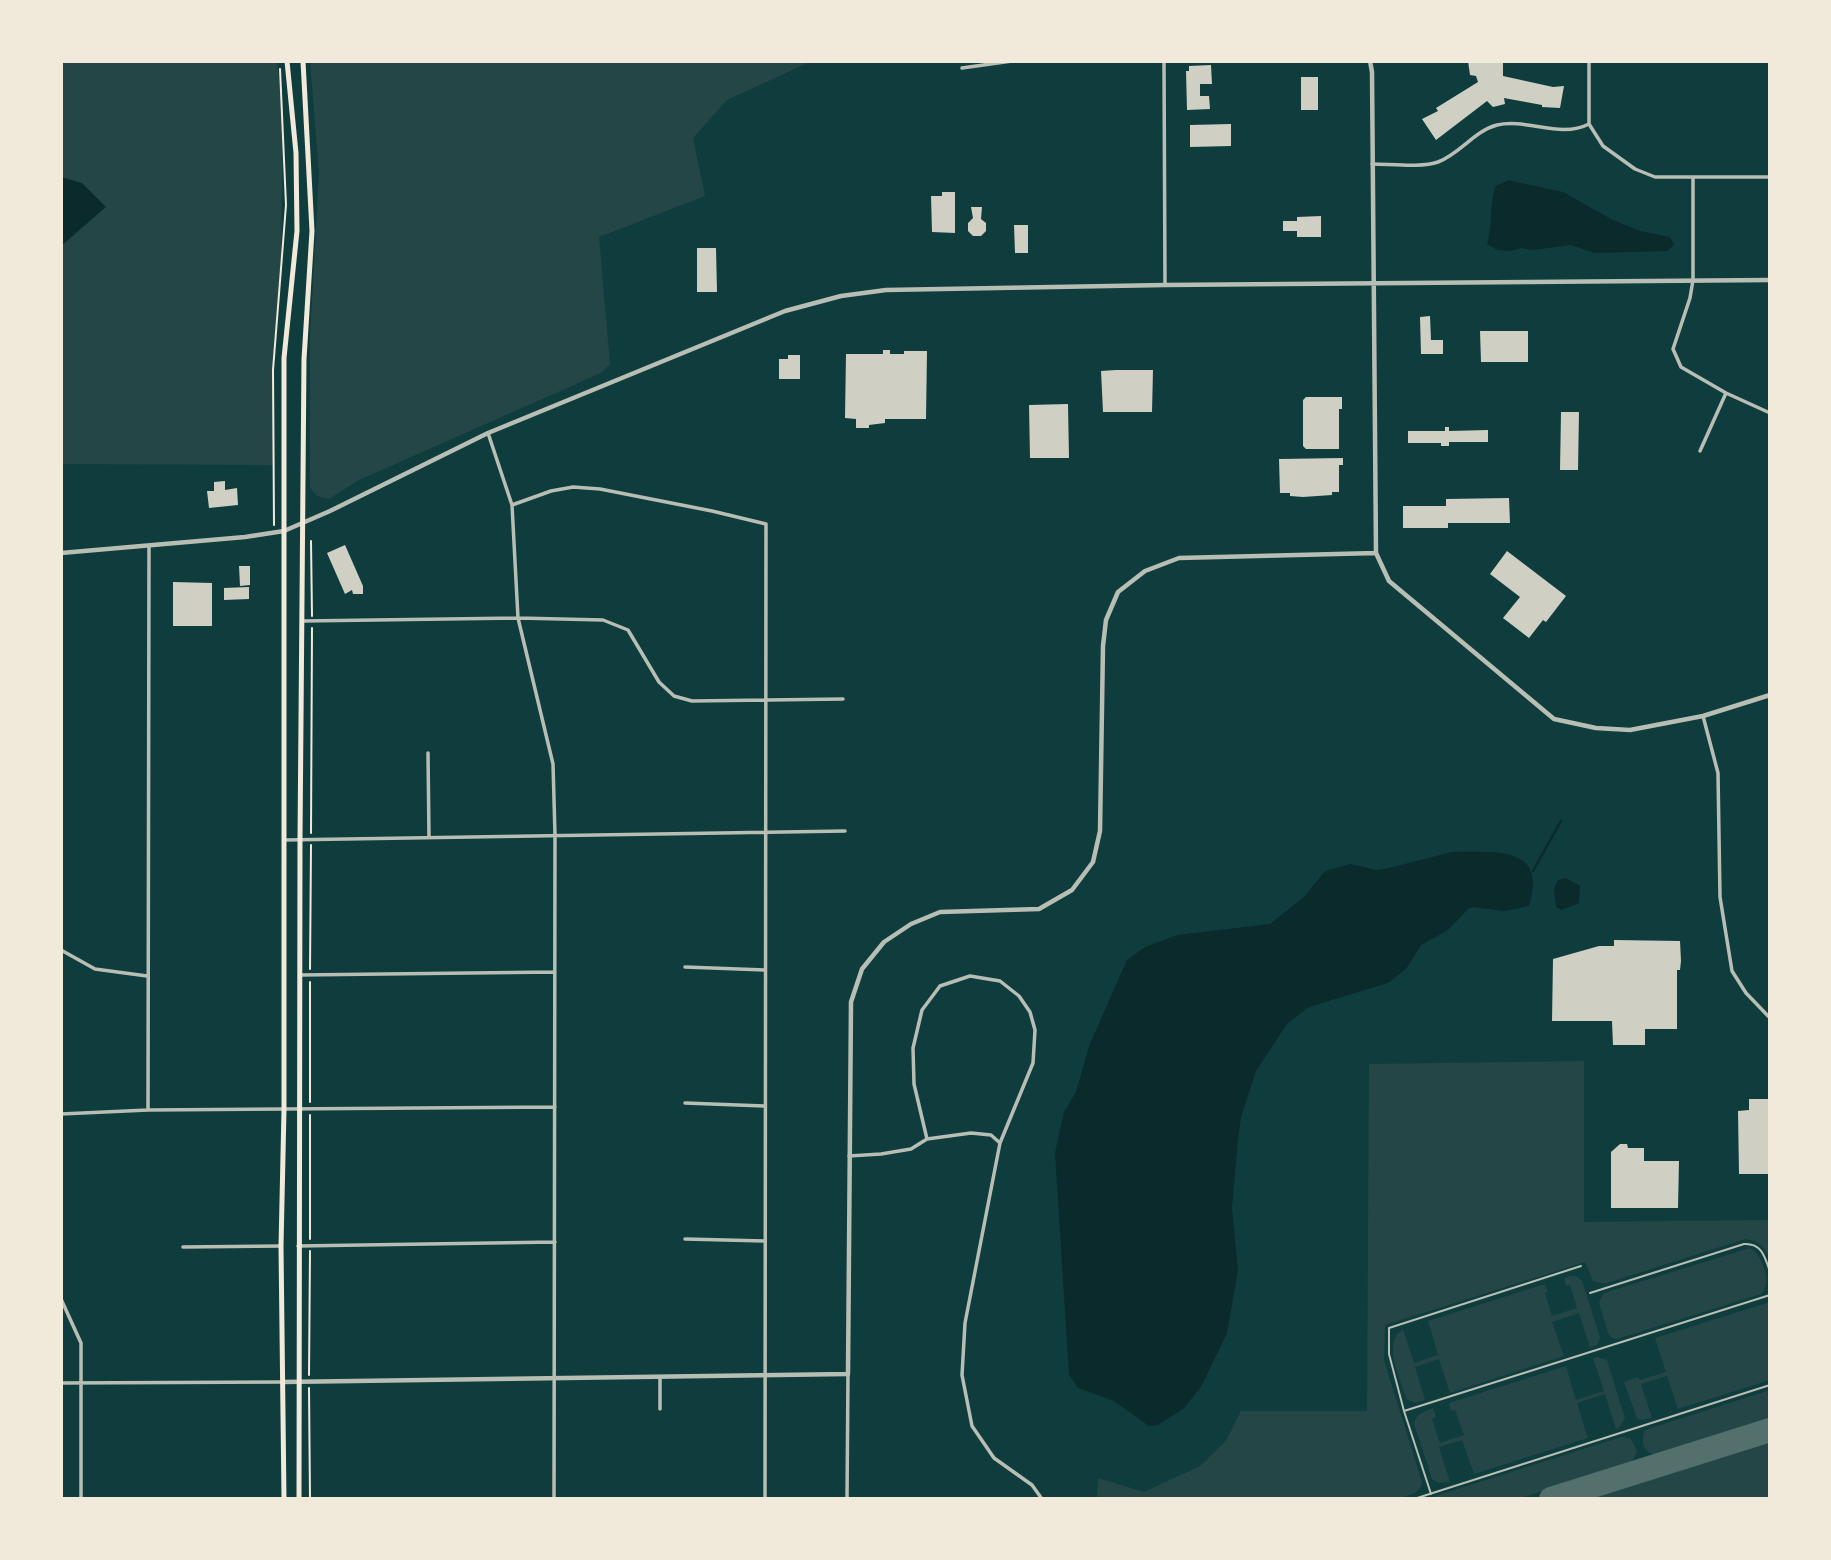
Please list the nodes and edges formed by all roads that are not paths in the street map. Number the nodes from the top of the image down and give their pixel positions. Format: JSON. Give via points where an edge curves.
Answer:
{"nodes":[{"id":1,"x":287,"y":61,"type":"edge"},
{"id":2,"x":303,"y":61,"type":"edge"},
{"id":3,"x":1012,"y":61,"type":"edge"},
{"id":4,"x":1164,"y":61,"type":"edge"},
{"id":5,"x":1370,"y":61,"type":"edge"},
{"id":6,"x":1589,"y":61,"type":"edge"},
{"id":7,"x":962,"y":68,"type":"dead end"},
{"id":8,"x":1589,"y":124,"type":"junction"},
{"id":9,"x":1372,"y":164,"type":"junction"},
{"id":10,"x":1770,"y":177,"type":"edge"},
{"id":11,"x":1693,"y":178,"type":"junction"},
{"id":12,"x":1693,"y":280,"type":"junction"},
{"id":13,"x":1770,"y":280,"type":"edge"},
{"id":14,"x":1373,"y":283,"type":"junction"},
{"id":15,"x":1165,"y":285,"type":"junction"},
{"id":16,"x":1727,"y":393,"type":"junction"},
{"id":17,"x":1770,"y":413,"type":"edge"},
{"id":18,"x":488,"y":433,"type":"junction"},
{"id":19,"x":1700,"y":451,"type":"dead end"},
{"id":20,"x":512,"y":505,"type":"junction"},
{"id":21,"x":303,"y":521,"type":"junction"},
{"id":22,"x":284,"y":531,"type":"junction"},
{"id":23,"x":149,"y":546,"type":"junction"},
{"id":24,"x":61,"y":553,"type":"edge"},
{"id":25,"x":1376,"y":553,"type":"junction"},
{"id":26,"x":518,"y":618,"type":"junction"},
{"id":27,"x":303,"y":621,"type":"junction"},
{"id":28,"x":1770,"y":695,"type":"edge"},
{"id":29,"x":843,"y":699,"type":"dead end"},
{"id":30,"x":765,"y":702,"type":"junction"},
{"id":31,"x":1703,"y":716,"type":"junction"},
{"id":32,"x":428,"y":753,"type":"dead end"},
{"id":33,"x":845,"y":831,"type":"dead end"},
{"id":34,"x":765,"y":833,"type":"junction"},
{"id":35,"x":555,"y":835,"type":"junction"},
{"id":36,"x":429,"y":837,"type":"junction"},
{"id":37,"x":284,"y":839,"type":"junction"},
{"id":38,"x":300,"y":839,"type":"junction"},
{"id":39,"x":61,"y":950,"type":"edge"},
{"id":40,"x":685,"y":967,"type":"dead end"},
{"id":41,"x":765,"y":970,"type":"junction"},
{"id":42,"x":555,"y":972,"type":"junction"},
{"id":43,"x":300,"y":975,"type":"junction"},
{"id":44,"x":148,"y":976,"type":"junction"},
{"id":45,"x":1770,"y":1018,"type":"edge"},
{"id":46,"x":685,"y":1103,"type":"dead end"},
{"id":47,"x":764,"y":1105,"type":"junction"},
{"id":48,"x":555,"y":1107,"type":"junction"},
{"id":49,"x":148,"y":1110,"type":"junction"},
{"id":50,"x":284,"y":1110,"type":"junction"},
{"id":51,"x":299,"y":1110,"type":"junction"},
{"id":52,"x":61,"y":1114,"type":"edge"},
{"id":53,"x":927,"y":1139,"type":"junction"},
{"id":54,"x":1000,"y":1143,"type":"junction"},
{"id":55,"x":849,"y":1156,"type":"junction"},
{"id":56,"x":685,"y":1239,"type":"dead end"},
{"id":57,"x":765,"y":1241,"type":"junction"},
{"id":58,"x":555,"y":1242,"type":"junction"},
{"id":59,"x":281,"y":1246,"type":"junction"},
{"id":60,"x":298,"y":1246,"type":"junction"},
{"id":61,"x":183,"y":1247,"type":"dead end"},
{"id":62,"x":1581,"y":1266,"type":"dead end"},
{"id":63,"x":1770,"y":1272,"type":"edge"},
{"id":64,"x":1590,"y":1293,"type":"dead end"},
{"id":65,"x":1770,"y":1296,"type":"edge"},
{"id":66,"x":61,"y":1299,"type":"edge"},
{"id":67,"x":848,"y":1374,"type":"junction"},
{"id":68,"x":765,"y":1377,"type":"junction"},
{"id":69,"x":555,"y":1378,"type":"junction"},
{"id":70,"x":660,"y":1378,"type":"junction"},
{"id":71,"x":300,"y":1381,"type":"junction"},
{"id":72,"x":283,"y":1382,"type":"junction"},
{"id":73,"x":61,"y":1383,"type":"edge"},
{"id":74,"x":80,"y":1383,"type":"junction"},
{"id":75,"x":1770,"y":1385,"type":"edge"},
{"id":76,"x":660,"y":1409,"type":"dead end"},
{"id":77,"x":1404,"y":1410,"type":"junction"},
{"id":78,"x":1431,"y":1493,"type":"junction"},
{"id":79,"x":81,"y":1499,"type":"edge"},
{"id":80,"x":284,"y":1499,"type":"edge"},
{"id":81,"x":299,"y":1499,"type":"edge"},
{"id":82,"x":554,"y":1499,"type":"edge"},
{"id":83,"x":765,"y":1499,"type":"edge"},
{"id":84,"x":848,"y":1499,"type":"edge"},
{"id":85,"x":1042,"y":1499,"type":"edge"},
{"id":86,"x":1414,"y":1499,"type":"edge"}],
"edges":[{"from":1,"to":22,"type":"main road","via":[[296,153],[297,231],[284,358]]},
{"from":2,"to":21,"type":"main road","via":[[313,231],[304,359]]},
{"from":3,"to":7,"type":"street"},
{"from":4,"to":15,"type":"street"},
{"from":5,"to":9,"type":"street"},
{"from":6,"to":8,"type":"street"},
{"from":8,"to":9,"type":"street","via":[[1570,129],[1495,126],[1437,163]]},
{"from":8,"to":11,"type":"street","via":[[1603,146],[1646,174]]},
{"from":9,"to":14,"type":"street"},
{"from":10,"to":11,"type":"street"},
{"from":11,"to":12,"type":"street"},
{"from":12,"to":13,"type":"street"},
{"from":12,"to":14,"type":"street"},
{"from":12,"to":16,"type":"street","via":[[1673,349],[1681,367]]},
{"from":14,"to":15,"type":"street"},
{"from":14,"to":25,"type":"street"},
{"from":15,"to":18,"type":"street","via":[[886,290],[841,296],[785,311]]},
{"from":16,"to":17,"type":"street"},
{"from":16,"to":19,"type":"street"},
{"from":18,"to":20,"type":"street"},
{"from":18,"to":21,"type":"street"},
{"from":20,"to":26,"type":"street"},
{"from":20,"to":30,"type":"street","via":[[573,487],[766,524]]},
{"from":21,"to":22,"type":"street"},
{"from":21,"to":27,"type":"main road"},
{"from":22,"to":23,"type":"street"},
{"from":22,"to":37,"type":"main road"},
{"from":23,"to":24,"type":"street"},
{"from":23,"to":44,"type":"street"},
{"from":25,"to":31,"type":"street","via":[[1389,580],[1554,719],[1596,729],[1630,730]]},
{"from":25,"to":55,"type":"street","via":[[1179,558],[1145,572],[1118,592],[1106,620],[1103,646],[1100,831],[1093,862],[1072,890],[1040,909],[940,912],[884,942],[862,969],[851,1002]]},
{"from":26,"to":27,"type":"street"},
{"from":26,"to":30,"type":"street","via":[[603,620],[628,630],[659,682],[674,696],[692,701]]},
{"from":26,"to":35,"type":"street","via":[[552,764]]},
{"from":27,"to":38,"type":"main road"},
{"from":28,"to":31,"type":"street"},
{"from":29,"to":30,"type":"street"},
{"from":30,"to":34,"type":"street"},
{"from":31,"to":45,"type":"street","via":[[1718,772],[1720,897],[1732,971],[1745,993]]},
{"from":32,"to":36,"type":"street"},
{"from":33,"to":34,"type":"street"},
{"from":34,"to":35,"type":"street"},
{"from":34,"to":41,"type":"street"},
{"from":35,"to":36,"type":"street"},
{"from":35,"to":42,"type":"street"},
{"from":36,"to":38,"type":"street"},
{"from":37,"to":38,"type":"street"},
{"from":37,"to":50,"type":"main road"},
{"from":38,"to":43,"type":"main road"},
{"from":39,"to":44,"type":"street","via":[[95,969]]},
{"from":40,"to":41,"type":"street"},
{"from":41,"to":47,"type":"street"},
{"from":42,"to":43,"type":"street"},
{"from":42,"to":48,"type":"street"},
{"from":43,"to":51,"type":"main road"},
{"from":44,"to":49,"type":"street"},
{"from":46,"to":47,"type":"street"},
{"from":47,"to":57,"type":"street"},
{"from":48,"to":51,"type":"street"},
{"from":48,"to":58,"type":"street"},
{"from":49,"to":50,"type":"street"},
{"from":49,"to":52,"type":"street"},
{"from":50,"to":51,"type":"street"},
{"from":50,"to":59,"type":"main road"},
{"from":51,"to":60,"type":"main road"},
{"from":53,"to":54,"type":"street","via":[[971,1133],[991,1135]]},
{"from":53,"to":54,"type":"street","via":[[914,1084],[913,1048],[922,1010],[940,986],[970,976],[1000,981],[1030,1012],[1035,1030],[1033,1063]]},
{"from":53,"to":55,"type":"street","via":[[911,1149]]},
{"from":54,"to":85,"type":"street","via":[[965,1323],[962,1375],[972,1426],[994,1458],[1032,1485]]},
{"from":55,"to":67,"type":"street"},
{"from":56,"to":57,"type":"street"},
{"from":57,"to":68,"type":"street"},
{"from":58,"to":60,"type":"street"},
{"from":58,"to":69,"type":"street"},
{"from":59,"to":61,"type":"street"},
{"from":59,"to":72,"type":"main road"},
{"from":60,"to":71,"type":"main road"},
{"from":62,"to":77,"type":"lane","via":[[1389,1328],[1389,1354]]},
{"from":63,"to":64,"type":"lane","via":[[1760,1249],[1744,1244]]},
{"from":65,"to":77,"type":"lane"},
{"from":66,"to":74,"type":"street","via":[[81,1343]]},
{"from":67,"to":68,"type":"street"},
{"from":67,"to":84,"type":"street"},
{"from":68,"to":70,"type":"street"},
{"from":68,"to":83,"type":"street"},
{"from":69,"to":70,"type":"street"},
{"from":69,"to":71,"type":"street"},
{"from":69,"to":82,"type":"street"},
{"from":70,"to":76,"type":"street"},
{"from":71,"to":72,"type":"street"},
{"from":71,"to":81,"type":"main road"},
{"from":72,"to":74,"type":"street"},
{"from":72,"to":80,"type":"main road"},
{"from":73,"to":74,"type":"street"},
{"from":74,"to":79,"type":"street"},
{"from":75,"to":78,"type":"lane"},
{"from":77,"to":78,"type":"lane"},
{"from":78,"to":86,"type":"lane"}]}
